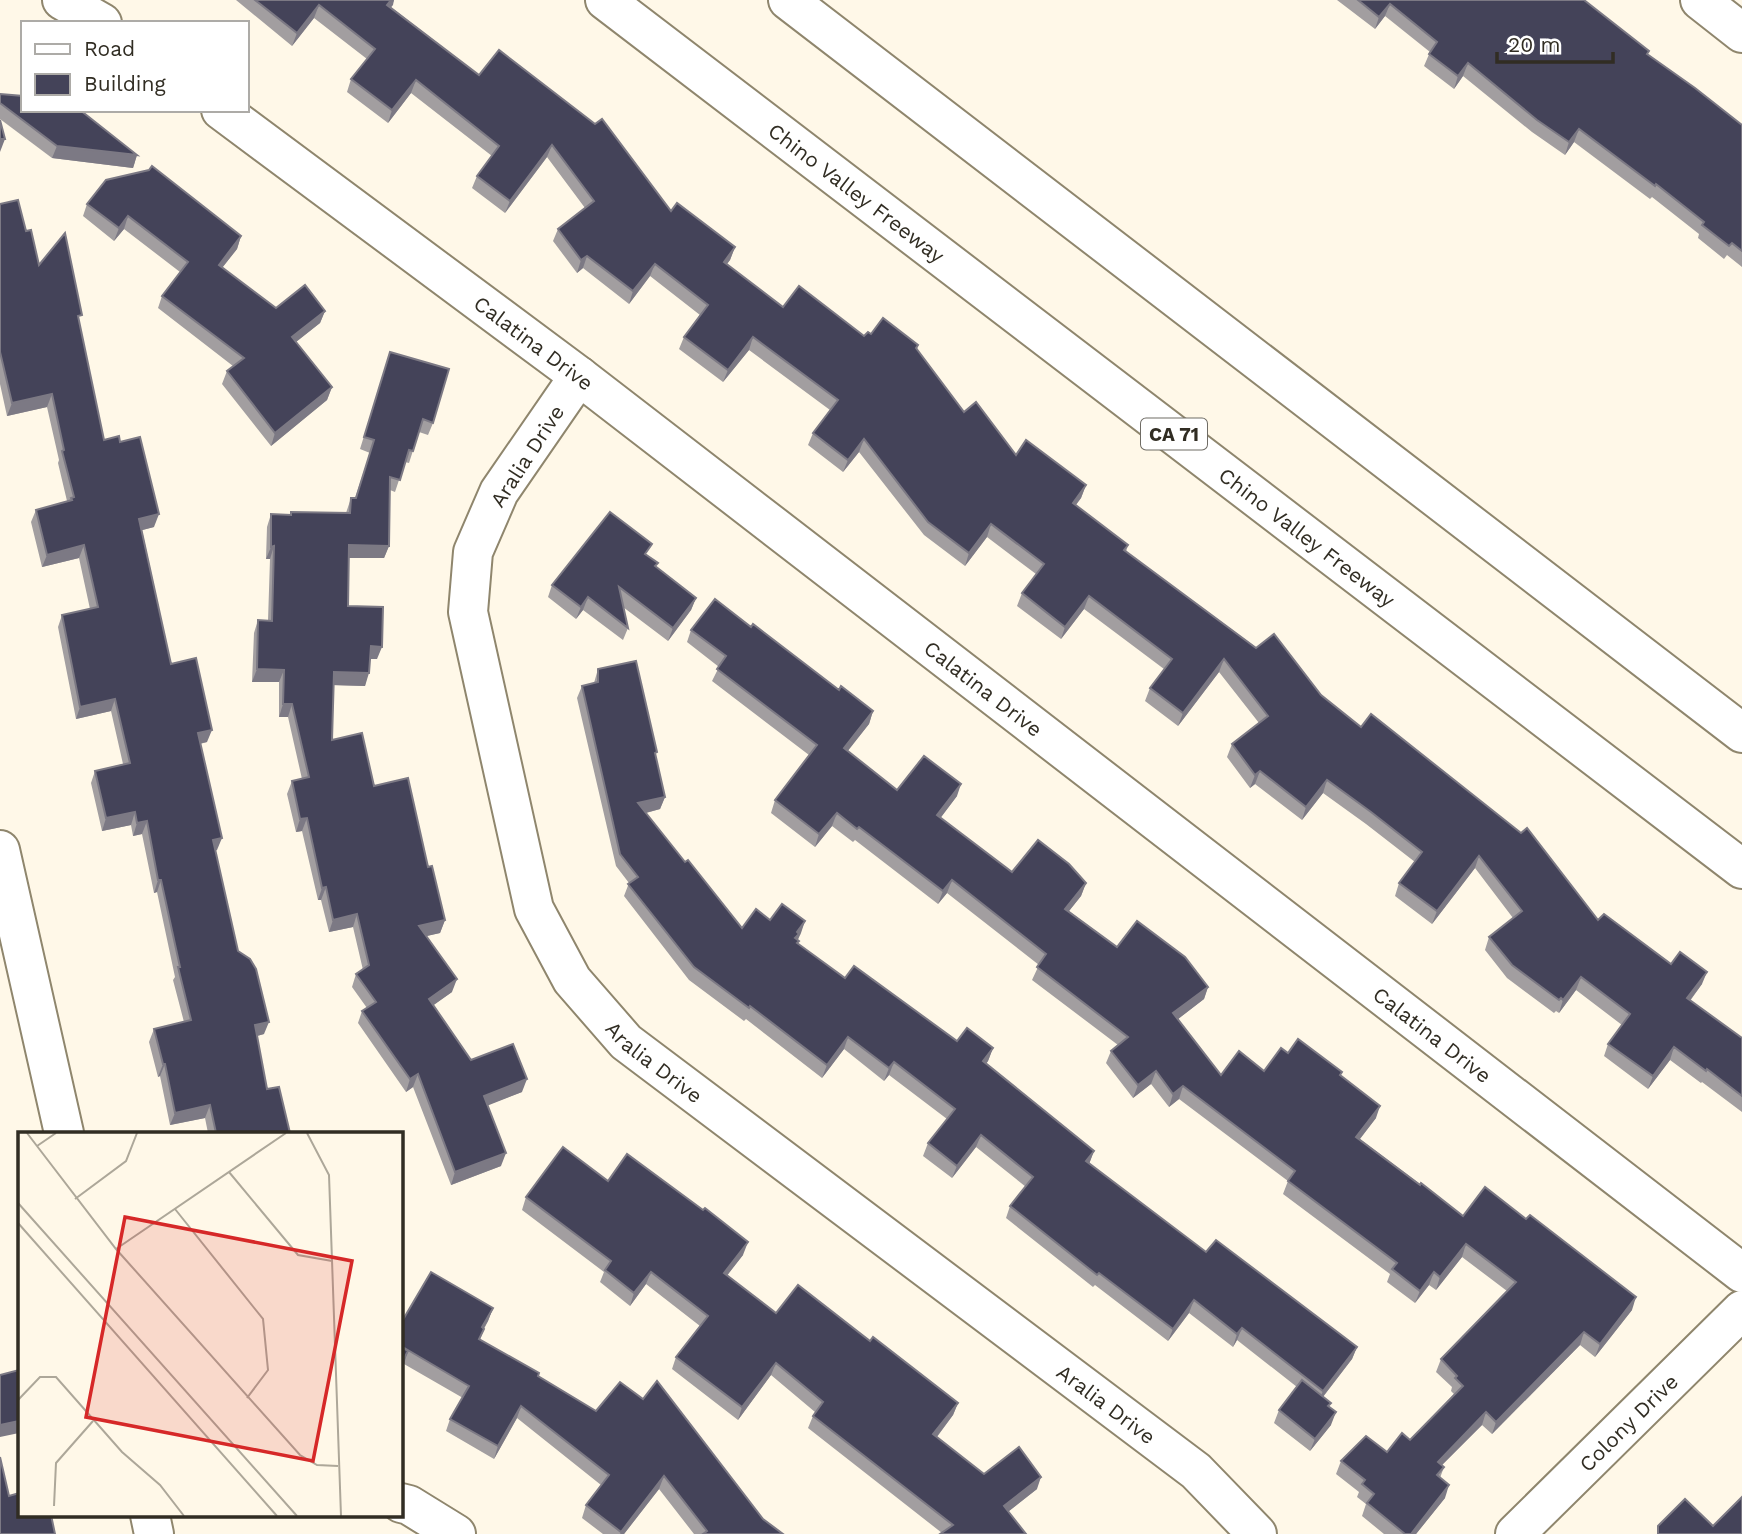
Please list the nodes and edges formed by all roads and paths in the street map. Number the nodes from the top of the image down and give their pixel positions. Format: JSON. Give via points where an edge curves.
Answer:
{"nodes":[{"id":1,"x":62,"y":0,"type":"edge"},
{"id":2,"x":605,"y":0,"type":"edge"},
{"id":3,"x":788,"y":0,"type":"edge"},
{"id":4,"x":1700,"y":0,"type":"edge"},
{"id":5,"x":99,"y":21,"type":"edge"},
{"id":6,"x":1742,"y":33,"type":"edge"},
{"id":7,"x":224,"y":112,"type":"edge"},
{"id":8,"x":579,"y":376,"type":"junction"},
{"id":9,"x":1742,"y":733,"type":"edge"},
{"id":10,"x":0,"y":850,"type":"edge"},
{"id":11,"x":1742,"y":869,"type":"edge"},
{"id":12,"x":64,"y":1132,"type":"edge"},
{"id":13,"x":1742,"y":1273,"type":"edge"},
{"id":14,"x":1742,"y":1310,"type":"edge"},
{"id":15,"x":402,"y":1503,"type":"edge"},
{"id":16,"x":150,"y":1516,"type":"edge"},
{"id":17,"x":155,"y":1534,"type":"edge"},
{"id":18,"x":456,"y":1534,"type":"edge"},
{"id":19,"x":1257,"y":1534,"type":"edge"},
{"id":20,"x":1515,"y":1534,"type":"edge"}],
"edges":[{"from":1,"to":5,"type":"main road"},
{"from":2,"to":11,"type":"main road","name":"Chino Valley Freeway","number":"CA 71"},
{"from":3,"to":9,"type":"main road"},
{"from":4,"to":6,"type":"main road"},
{"from":7,"to":8,"type":"main road","name":"Calatina Drive"},
{"from":8,"to":13,"type":"main road","name":"Calatina Drive"},
{"from":8,"to":19,"type":"main road","name":"Aralia Drive","via":[[499,492],[473,552],[468,612],[534,909],[572,980],[626,1042],[1196,1471]]},
{"from":10,"to":12,"type":"main road"},
{"from":14,"to":20,"type":"main road","name":"Colony Drive"},
{"from":15,"to":18,"type":"main road"},
{"from":16,"to":17,"type":"main road"}]}
